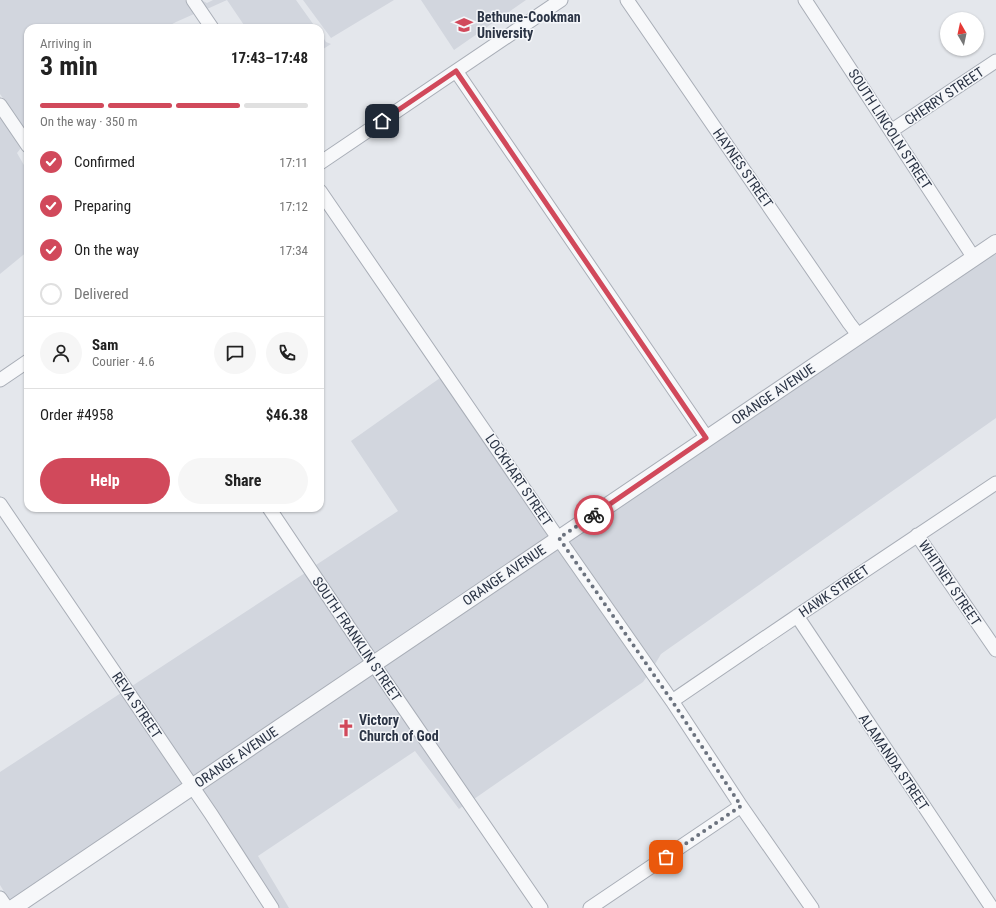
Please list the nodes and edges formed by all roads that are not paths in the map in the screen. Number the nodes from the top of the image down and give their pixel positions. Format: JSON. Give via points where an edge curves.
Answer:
{"nodes":[{"id":1,"x":193,"y":0,"type":"edge"},
{"id":2,"x":561,"y":0,"type":"edge"},
{"id":3,"x":627,"y":0,"type":"edge"},
{"id":4,"x":811,"y":2,"type":"edge"},
{"id":5,"x":209,"y":24,"type":"edge"},
{"id":6,"x":996,"y":61,"type":"edge"},
{"id":7,"x":456,"y":71,"type":"junction"},
{"id":8,"x":0,"y":105,"type":"edge"},
{"id":9,"x":891,"y":131,"type":"junction"},
{"id":10,"x":24,"y":140,"type":"edge"},
{"id":11,"x":324,"y":160,"type":"edge"},
{"id":12,"x":324,"y":197,"type":"edge"},
{"id":13,"x":996,"y":243,"type":"edge"},
{"id":14,"x":974,"y":258,"type":"junction"},
{"id":15,"x":859,"y":336,"type":"junction"},
{"id":16,"x":24,"y":364,"type":"edge"},
{"id":17,"x":0,"y":380,"type":"edge"},
{"id":18,"x":706,"y":438,"type":"junction"},
{"id":19,"x":996,"y":483,"type":"edge"},
{"id":20,"x":0,"y":504,"type":"edge"},
{"id":21,"x":272,"y":512,"type":"edge"},
{"id":22,"x":917,"y":535,"type":"junction"},
{"id":23,"x":559,"y":538,"type":"junction"},
{"id":24,"x":797,"y":616,"type":"junction"},
{"id":25,"x":996,"y":650,"type":"edge"},
{"id":26,"x":374,"y":664,"type":"junction"},
{"id":27,"x":672,"y":701,"type":"junction"},
{"id":28,"x":192,"y":786,"type":"junction"},
{"id":29,"x":741,"y":806,"type":"junction"},
{"id":30,"x":0,"y":898,"type":"edge"},
{"id":31,"x":7,"y":908,"type":"edge"},
{"id":32,"x":13,"y":908,"type":"edge"},
{"id":33,"x":272,"y":908,"type":"edge"},
{"id":34,"x":541,"y":908,"type":"edge"},
{"id":35,"x":590,"y":908,"type":"edge"},
{"id":36,"x":812,"y":908,"type":"edge"},
{"id":37,"x":992,"y":908,"type":"edge"}],
"edges":[{"from":1,"to":5,"type":"street"},
{"from":2,"to":7,"type":"street"},
{"from":3,"to":15,"type":"street","name":"HAYNES STREET"},
{"from":4,"to":9,"type":"street","name":"SOUTH LINCOLN STREET"},
{"from":6,"to":9,"type":"street","name":"CHERRY STREET"},
{"from":7,"to":11,"type":"street"},
{"from":7,"to":18,"type":"street"},
{"from":8,"to":10,"type":"street"},
{"from":9,"to":14,"type":"street","name":"SOUTH LINCOLN STREET"},
{"from":12,"to":23,"type":"street","name":"LOCKHART STREET"},
{"from":13,"to":14,"type":"street","name":"ORANGE AVENUE"},
{"from":14,"to":15,"type":"street","name":"ORANGE AVENUE"},
{"from":15,"to":18,"type":"street","name":"ORANGE AVENUE"},
{"from":16,"to":17,"type":"street"},
{"from":18,"to":23,"type":"street","name":"ORANGE AVENUE"},
{"from":19,"to":22,"type":"street","name":"HAWK STREET"},
{"from":20,"to":28,"type":"street","name":"REVA STREET"},
{"from":21,"to":26,"type":"street","name":"SOUTH FRANKLIN STREET"},
{"from":22,"to":24,"type":"street","name":"HAWK STREET"},
{"from":22,"to":25,"type":"street","name":"WHITNEY STREET"},
{"from":23,"to":26,"type":"street","name":"ORANGE AVENUE"},
{"from":23,"to":27,"type":"street","name":"LOCKHART STREET"},
{"from":24,"to":27,"type":"street","name":"HAWK STREET"},
{"from":24,"to":37,"type":"street","name":"ALAMANDA STREET"},
{"from":26,"to":28,"type":"street","name":"ORANGE AVENUE"},
{"from":26,"to":34,"type":"street","name":"SOUTH FRANKLIN STREET"},
{"from":27,"to":29,"type":"street","name":"LOCKHART STREET"},
{"from":28,"to":32,"type":"street","name":"ORANGE AVENUE"},
{"from":28,"to":33,"type":"street","name":"REVA STREET"},
{"from":29,"to":35,"type":"street"},
{"from":29,"to":36,"type":"street","name":"LOCKHART STREET"},
{"from":30,"to":31,"type":"street"}]}
